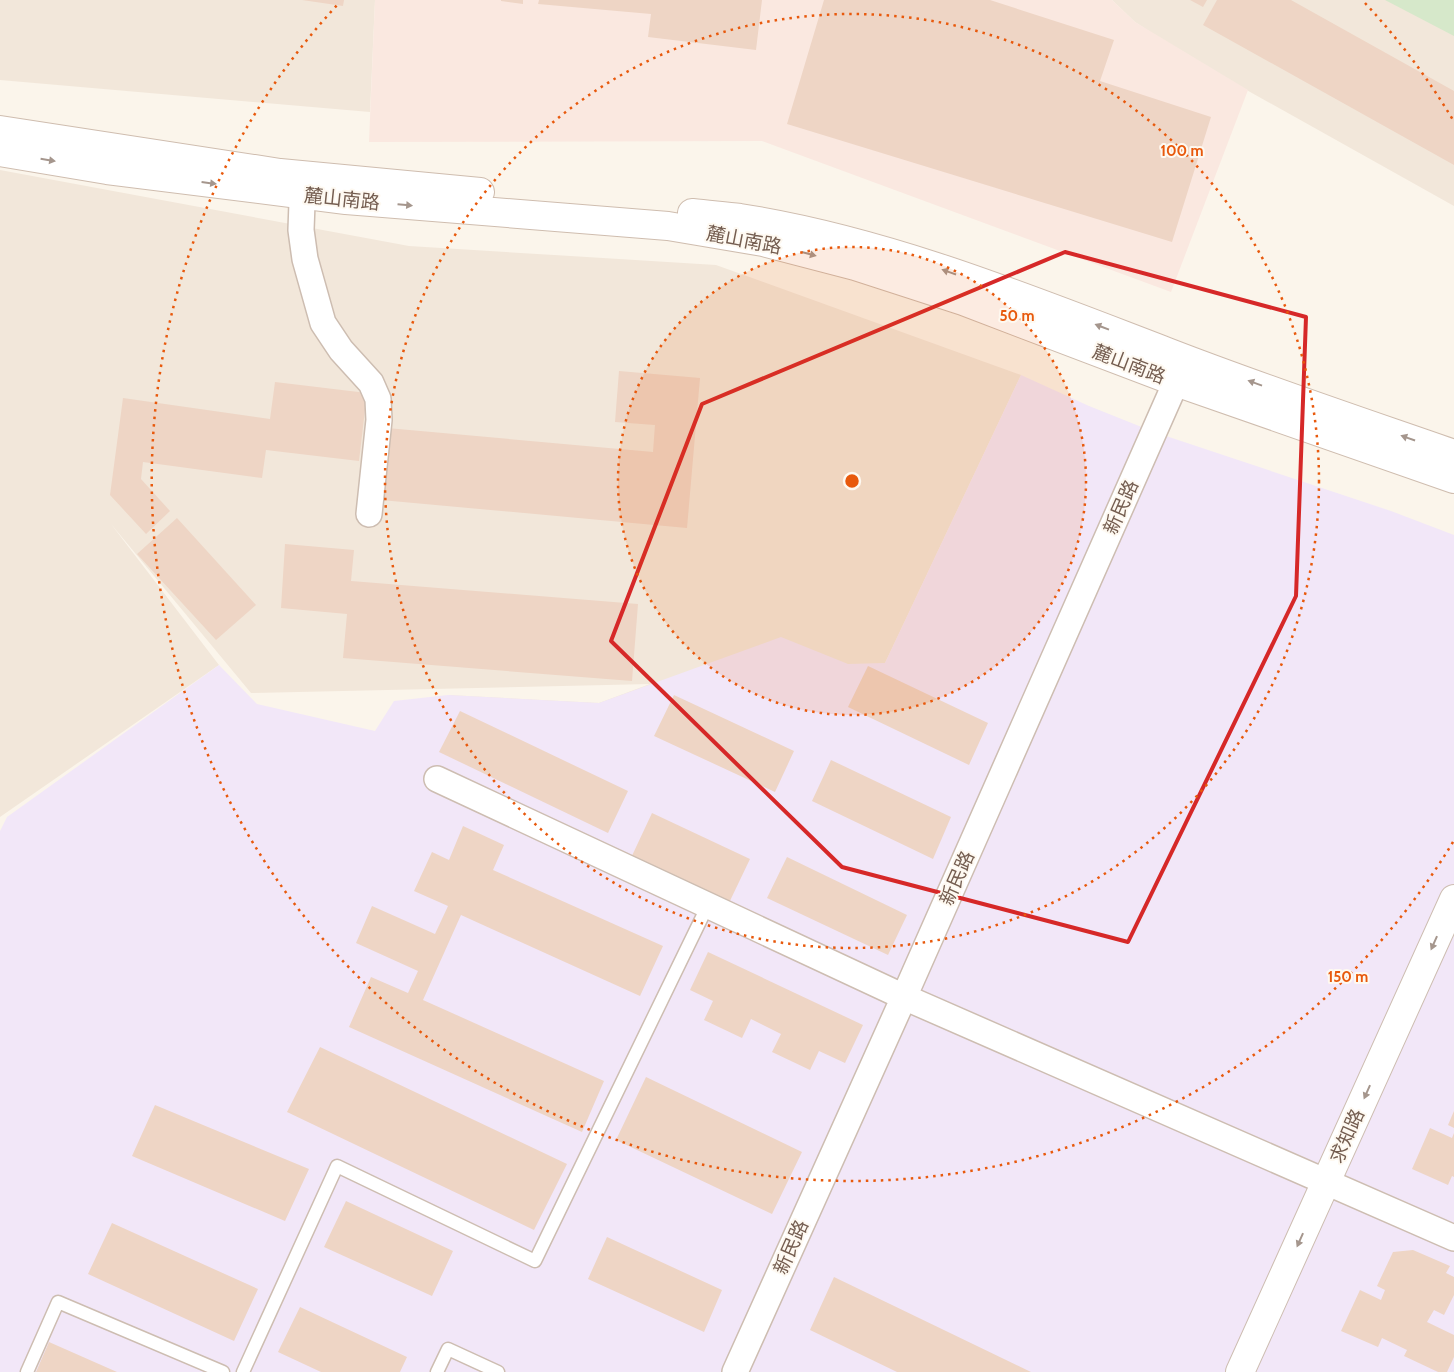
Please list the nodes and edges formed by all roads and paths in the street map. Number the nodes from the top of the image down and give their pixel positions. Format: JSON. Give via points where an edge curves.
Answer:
{"nodes":[{"id":1,"x":0,"y":130,"type":"edge"},
{"id":2,"x":0,"y":152,"type":"edge"},
{"id":3,"x":302,"y":185,"type":"junction"},
{"id":4,"x":1176,"y":382,"type":"junction"},
{"id":5,"x":1453,"y":473,"type":"edge"},
{"id":6,"x":369,"y":514,"type":"dead end"},
{"id":7,"x":437,"y":779,"type":"dead end"},
{"id":8,"x":1454,"y":899,"type":"edge"},
{"id":9,"x":707,"y":907,"type":"junction"},
{"id":10,"x":1454,"y":944,"type":"edge"},
{"id":11,"x":904,"y":998,"type":"junction"},
{"id":12,"x":1334,"y":1186,"type":"junction"},
{"id":13,"x":1454,"y":1238,"type":"edge"},
{"id":14,"x":27,"y":1372,"type":"edge"},
{"id":15,"x":223,"y":1372,"type":"edge"},
{"id":16,"x":243,"y":1372,"type":"edge"},
{"id":17,"x":437,"y":1372,"type":"edge"},
{"id":18,"x":498,"y":1372,"type":"edge"},
{"id":19,"x":735,"y":1372,"type":"edge"},
{"id":20,"x":1240,"y":1372,"type":"edge"},
{"id":21,"x":1259,"y":1372,"type":"edge"}],
"edges":[{"from":1,"to":3,"type":"main road","name":"麓山南路"},
{"from":2,"to":3,"type":"main road","name":"麓山南路","one_way":true,"via":[[107,170]]},
{"from":3,"to":4,"type":"main road","name":"麓山南路","one_way":true,"via":[[346,200],[668,226],[762,242],[855,266],[963,301]]},
{"from":5,"to":3,"type":"main road","name":"麓山南路","one_way":true,"via":[[1195,362],[932,266],[834,238],[740,218]]},
{"from":3,"to":6,"type":"street","via":[[300,230],[324,323],[341,350],[371,383],[378,399],[379,420]]},
{"from":4,"to":5,"type":"main road","name":"麓山南路"},
{"from":4,"to":11,"type":"street","name":"新民路"},
{"from":7,"to":9,"type":"street"},
{"from":8,"to":12,"type":"main road","name":"求知路","one_way":true},
{"from":9,"to":11,"type":"street"},
{"from":9,"to":16,"type":"lane","via":[[535,1261],[337,1166]]},
{"from":10,"to":12,"type":"main road","name":"求知路"},
{"from":11,"to":12,"type":"street"},
{"from":11,"to":19,"type":"street","name":"新民路"},
{"from":12,"to":13,"type":"street"},
{"from":12,"to":20,"type":"main road","name":"求知路","one_way":true},
{"from":12,"to":21,"type":"main road","name":"求知路"},
{"from":14,"to":15,"type":"lane","via":[[58,1302]]},
{"from":17,"to":18,"type":"lane","via":[[448,1349]]}]}
